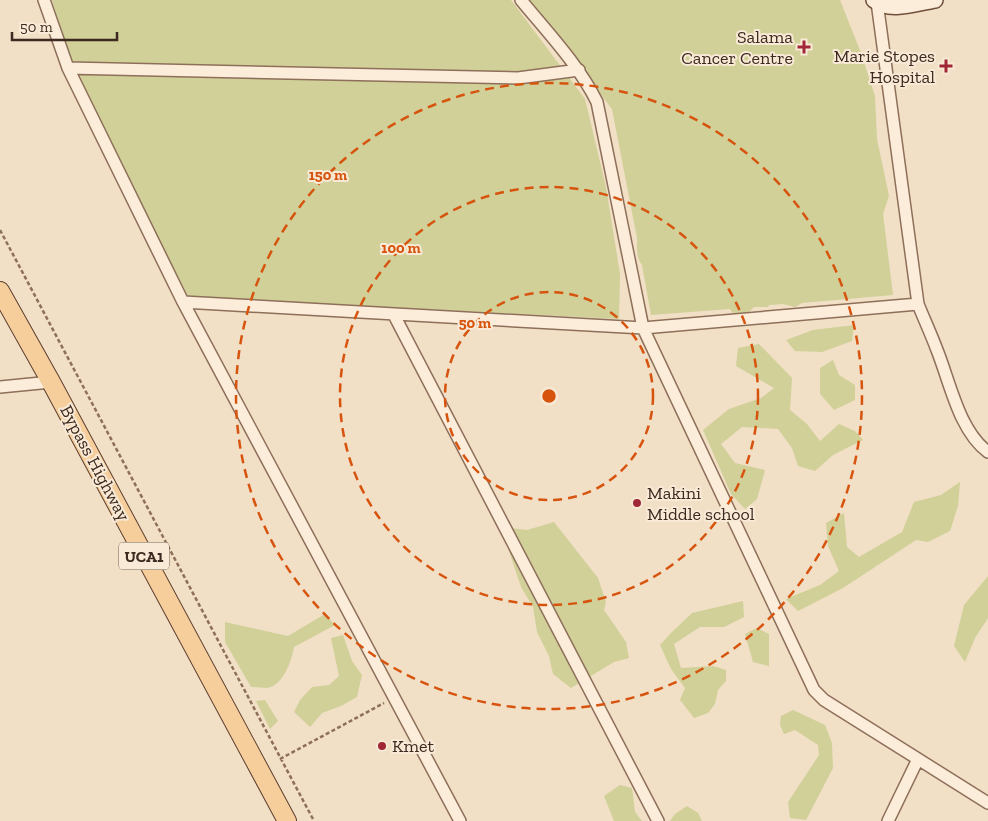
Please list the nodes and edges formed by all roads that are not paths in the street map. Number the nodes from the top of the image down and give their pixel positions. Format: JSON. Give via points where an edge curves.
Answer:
{"nodes":[{"id":1,"x":44,"y":0,"type":"edge"},
{"id":2,"x":521,"y":0,"type":"edge"},
{"id":3,"x":935,"y":0,"type":"edge"},
{"id":4,"x":875,"y":1,"type":"edge"},
{"id":5,"x":68,"y":68,"type":"junction"},
{"id":6,"x":579,"y":70,"type":"junction"},
{"id":7,"x":0,"y":292,"type":"edge"},
{"id":8,"x":182,"y":302,"type":"junction"},
{"id":9,"x":918,"y":304,"type":"junction"},
{"id":10,"x":394,"y":315,"type":"junction"},
{"id":11,"x":643,"y":328,"type":"junction"},
{"id":12,"x":51,"y":382,"type":"junction"},
{"id":13,"x":0,"y":387,"type":"edge"},
{"id":14,"x":988,"y":452,"type":"edge"},
{"id":15,"x":918,"y":759,"type":"junction"},
{"id":16,"x":988,"y":804,"type":"edge"},
{"id":17,"x":287,"y":821,"type":"edge"},
{"id":18,"x":460,"y":821,"type":"edge"},
{"id":19,"x":658,"y":821,"type":"edge"},
{"id":20,"x":888,"y":821,"type":"edge"}],
"edges":[{"from":1,"to":5,"type":"street"},
{"from":2,"to":6,"type":"street"},
{"from":3,"to":4,"type":"street","via":[[896,7]]},
{"from":4,"to":9,"type":"street"},
{"from":5,"to":6,"type":"street","via":[[518,78]]},
{"from":5,"to":8,"type":"street"},
{"from":6,"to":11,"type":"street","via":[[597,102]]},
{"from":7,"to":12,"type":"main road","name":"Bypass Highway","number":"UCA1"},
{"from":8,"to":10,"type":"street"},
{"from":8,"to":18,"type":"street"},
{"from":9,"to":11,"type":"street"},
{"from":9,"to":14,"type":"street","via":[[965,425]]},
{"from":10,"to":11,"type":"street"},
{"from":10,"to":19,"type":"street"},
{"from":11,"to":15,"type":"street","via":[[814,690],[824,700]]},
{"from":12,"to":13,"type":"street"},
{"from":12,"to":17,"type":"main road","name":"Bypass Highway","number":"UCA1"},
{"from":15,"to":16,"type":"street"},
{"from":15,"to":20,"type":"street"}]}
